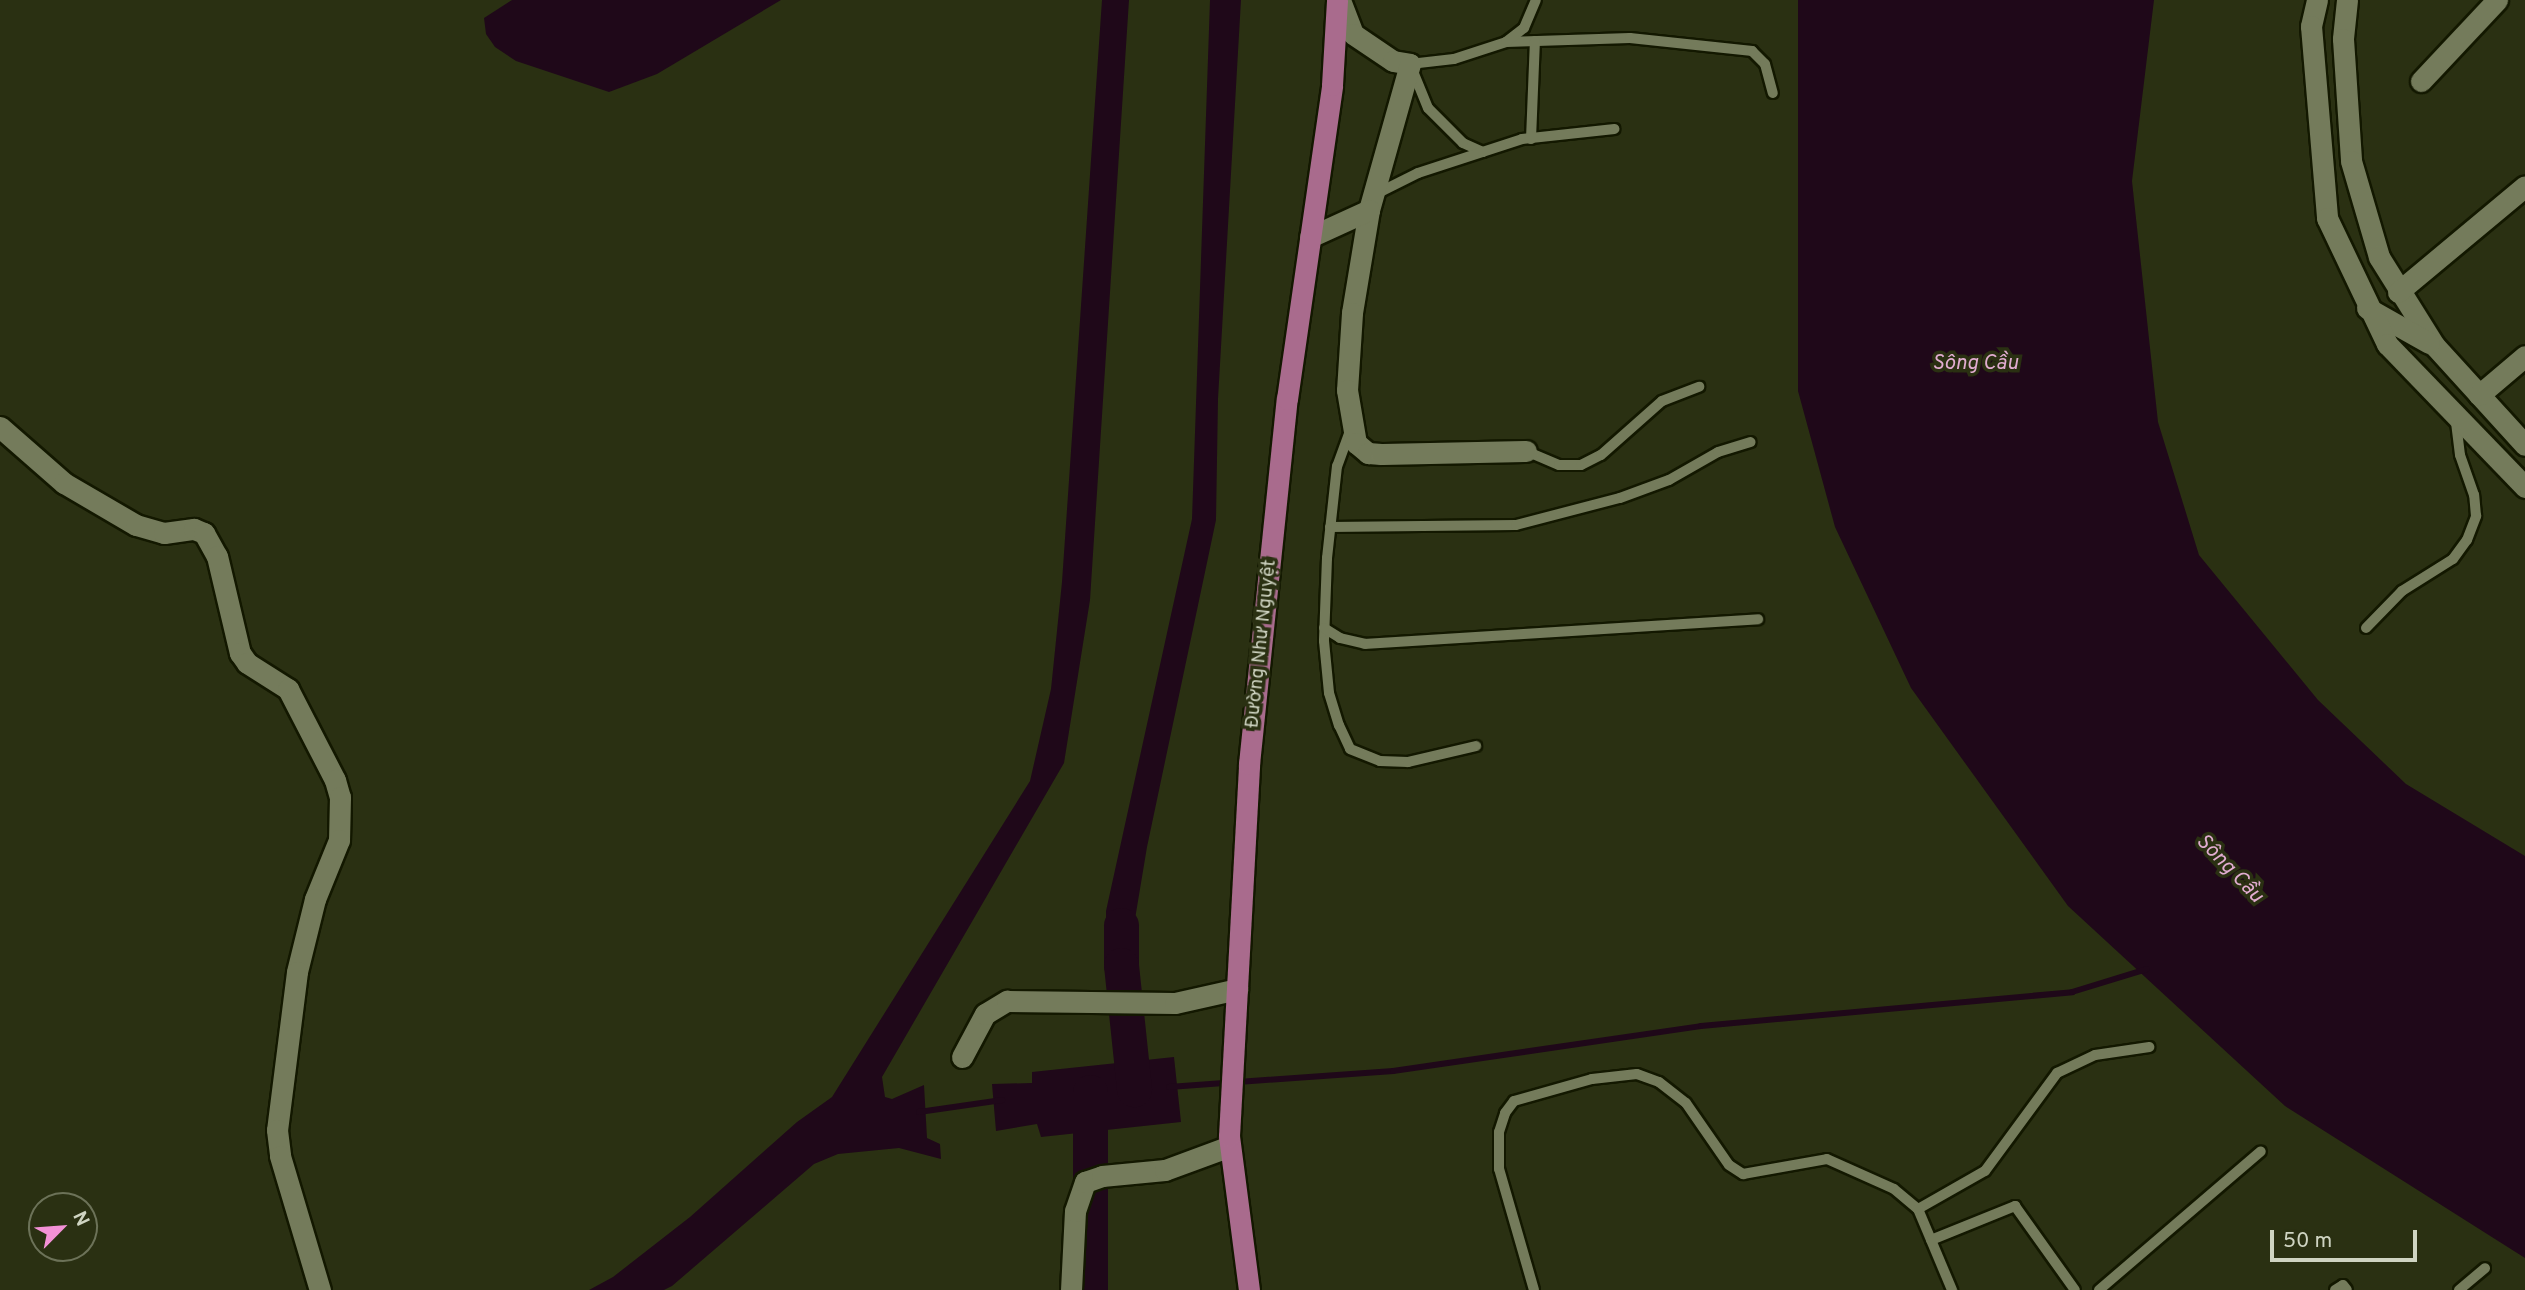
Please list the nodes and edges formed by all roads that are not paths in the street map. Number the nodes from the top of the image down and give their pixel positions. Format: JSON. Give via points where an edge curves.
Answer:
{"nodes":[{"id":1,"x":1339,"y":0,"type":"edge"},
{"id":2,"x":1536,"y":0,"type":"edge"},
{"id":3,"x":2317,"y":0,"type":"edge"},
{"id":4,"x":2347,"y":0,"type":"edge"},
{"id":5,"x":2497,"y":0,"type":"edge"},
{"id":6,"x":1535,"y":41,"type":"junction"},
{"id":7,"x":1506,"y":42,"type":"junction"},
{"id":8,"x":1409,"y":64,"type":"junction"},
{"id":9,"x":2421,"y":81,"type":"dead end"},
{"id":10,"x":1773,"y":93,"type":"dead end"},
{"id":11,"x":1614,"y":129,"type":"dead end"},
{"id":12,"x":1531,"y":139,"type":"junction"},
{"id":13,"x":1483,"y":152,"type":"junction"},
{"id":14,"x":2525,"y":186,"type":"edge"},
{"id":15,"x":1371,"y":202,"type":"junction"},
{"id":16,"x":1310,"y":237,"type":"junction"},
{"id":17,"x":2398,"y":292,"type":"junction"},
{"id":18,"x":2367,"y":308,"type":"junction"},
{"id":19,"x":2434,"y":345,"type":"junction"},
{"id":20,"x":2525,"y":356,"type":"edge"},
{"id":21,"x":1699,"y":387,"type":"dead end"},
{"id":22,"x":2479,"y":395,"type":"junction"},
{"id":23,"x":2456,"y":415,"type":"junction"},
{"id":24,"x":0,"y":427,"type":"edge"},
{"id":25,"x":1351,"y":428,"type":"junction"},
{"id":26,"x":1750,"y":442,"type":"dead end"},
{"id":27,"x":2525,"y":445,"type":"edge"},
{"id":28,"x":1526,"y":451,"type":"joint"},
{"id":29,"x":2525,"y":487,"type":"edge"},
{"id":30,"x":1330,"y":527,"type":"junction"},
{"id":31,"x":1758,"y":619,"type":"dead end"},
{"id":32,"x":1324,"y":628,"type":"junction"},
{"id":33,"x":2366,"y":628,"type":"dead end"},
{"id":34,"x":1476,"y":746,"type":"dead end"},
{"id":35,"x":1237,"y":989,"type":"junction"},
{"id":36,"x":2149,"y":1047,"type":"dead end"},
{"id":37,"x":962,"y":1057,"type":"dead end"},
{"id":38,"x":1230,"y":1146,"type":"junction"},
{"id":39,"x":2261,"y":1150,"type":"dead end"},
{"id":40,"x":1918,"y":1209,"type":"junction"},
{"id":41,"x":1931,"y":1240,"type":"junction"},
{"id":42,"x":2485,"y":1268,"type":"dead end"},
{"id":43,"x":312,"y":1288,"type":"edge"},
{"id":44,"x":1071,"y":1290,"type":"edge"},
{"id":45,"x":1249,"y":1290,"type":"edge"},
{"id":46,"x":1534,"y":1290,"type":"edge"},
{"id":47,"x":1952,"y":1290,"type":"edge"},
{"id":48,"x":2075,"y":1290,"type":"edge"},
{"id":49,"x":2099,"y":1290,"type":"edge"},
{"id":50,"x":2335,"y":1290,"type":"edge"},
{"id":51,"x":2347,"y":1290,"type":"edge"},
{"id":52,"x":2459,"y":1290,"type":"edge"}],
"edges":[{"from":1,"to":8,"type":"street","via":[[1353,34],[1394,61]]},
{"from":1,"to":16,"type":"main road","name":"Đường Như Nguyệt"},
{"from":2,"to":7,"type":"lane","via":[[1524,28]]},
{"from":3,"to":18,"type":"street","via":[[2311,26],[2327,218]]},
{"from":4,"to":17,"type":"street","via":[[2343,39],[2350,161],[2363,215]]},
{"from":5,"to":9,"type":"street"},
{"from":6,"to":7,"type":"lane"},
{"from":6,"to":10,"type":"lane","via":[[1630,38],[1752,51],[1765,64]]},
{"from":6,"to":12,"type":"lane"},
{"from":7,"to":8,"type":"lane","via":[[1454,59]]},
{"from":8,"to":13,"type":"lane","via":[[1428,108],[1463,143]]},
{"from":8,"to":15,"type":"street"},
{"from":11,"to":12,"type":"lane"},
{"from":12,"to":13,"type":"lane"},
{"from":13,"to":15,"type":"lane","via":[[1418,173]]},
{"from":14,"to":17,"type":"street"},
{"from":15,"to":16,"type":"street"},
{"from":15,"to":25,"type":"street","via":[[1352,313],[1347,390]]},
{"from":16,"to":35,"type":"main road","name":"Đường Như Nguyệt","via":[[1287,399],[1250,764]]},
{"from":17,"to":19,"type":"street"},
{"from":18,"to":19,"type":"street"},
{"from":18,"to":23,"type":"street","via":[[2387,344]]},
{"from":19,"to":22,"type":"street"},
{"from":20,"to":22,"type":"street"},
{"from":21,"to":28,"type":"lane","via":[[1662,401],[1601,454],[1581,465],[1559,465]]},
{"from":22,"to":27,"type":"street"},
{"from":23,"to":29,"type":"street"},
{"from":23,"to":33,"type":"lane","via":[[2460,455],[2476,516],[2466,540],[2453,559],[2402,591]]},
{"from":24,"to":43,"type":"street","via":[[64,482],[136,525],[164,533],[194,529],[204,533],[217,556],[240,653],[247,663],[288,689],[335,780],[340,797],[339,840],[315,899],[297,972],[277,1130]]},
{"from":25,"to":28,"type":"street","via":[[1368,453]]},
{"from":25,"to":30,"type":"lane","via":[[1337,466]]},
{"from":26,"to":30,"type":"lane","via":[[1620,498],[1516,525]]},
{"from":30,"to":32,"type":"lane"},
{"from":31,"to":32,"type":"lane","via":[[1365,644]]},
{"from":32,"to":34,"type":"lane","via":[[1329,693],[1350,749],[1380,761],[1408,762]]},
{"from":35,"to":37,"type":"street","via":[[1175,1003],[1007,1001],[985,1014]]},
{"from":35,"to":38,"type":"main road","name":"Đường Như Nguyệt"},
{"from":36,"to":40,"type":"lane","via":[[2095,1055],[2057,1073],[1985,1171]]},
{"from":38,"to":44,"type":"street","via":[[1165,1170],[1085,1182],[1075,1211]]},
{"from":38,"to":45,"type":"main road","name":"Đường Như Nguyệt"},
{"from":39,"to":49,"type":"lane"},
{"from":40,"to":41,"type":"lane"},
{"from":40,"to":46,"type":"lane","via":[[1871,1175],[1827,1159],[1743,1174],[1729,1165],[1686,1103],[1659,1082],[1637,1074],[1592,1079],[1514,1101],[1499,1132],[1499,1169]]},
{"from":41,"to":47,"type":"lane"},
{"from":41,"to":48,"type":"lane","via":[[2015,1206]]},
{"from":42,"to":52,"type":"lane"},
{"from":50,"to":51,"type":"lane","via":[[2343,1285]]}]}
